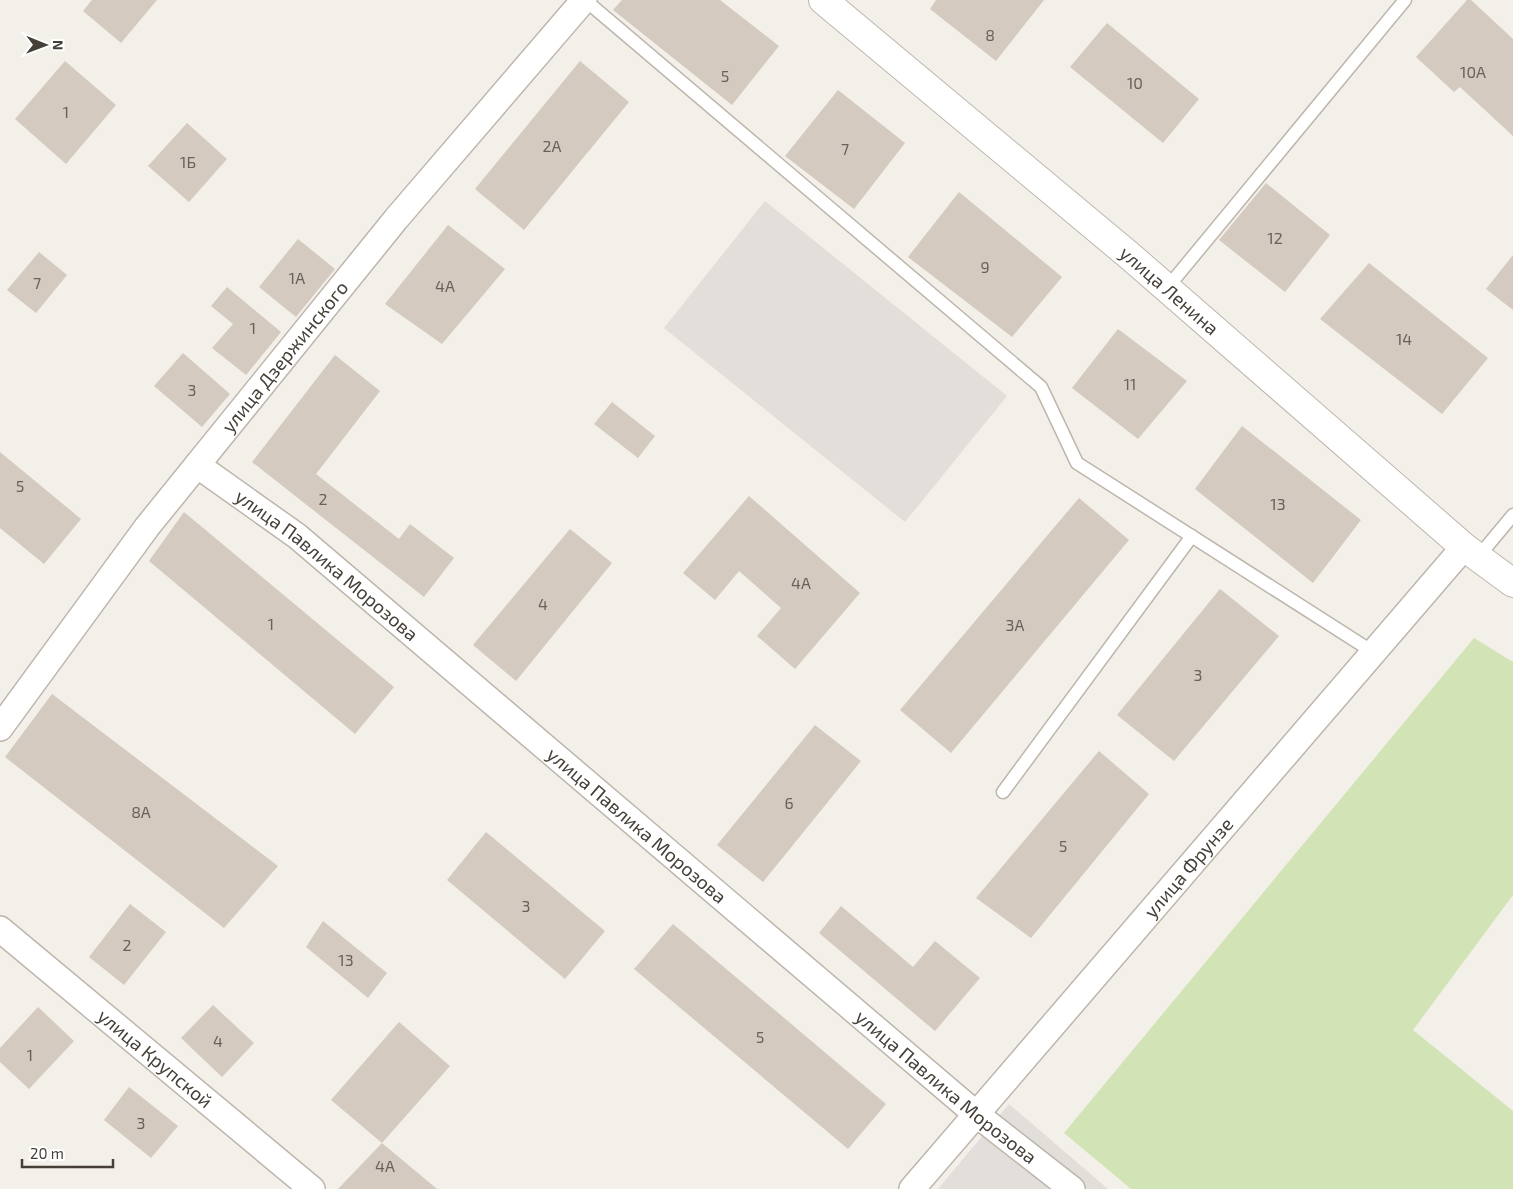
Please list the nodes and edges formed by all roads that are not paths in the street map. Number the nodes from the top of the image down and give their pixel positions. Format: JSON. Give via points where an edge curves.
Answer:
{"nodes":[{"id":1,"x":584,"y":0,"type":"edge"},
{"id":2,"x":824,"y":0,"type":"edge"},
{"id":3,"x":1405,"y":0,"type":"edge"},
{"id":4,"x":1167,"y":288,"type":"junction"},
{"id":5,"x":197,"y":465,"type":"junction"},
{"id":6,"x":1513,"y":515,"type":"edge"},
{"id":7,"x":1192,"y":536,"type":"junction"},
{"id":8,"x":1471,"y":552,"type":"junction"},
{"id":9,"x":1513,"y":583,"type":"edge"},
{"id":10,"x":1374,"y":652,"type":"junction"},
{"id":11,"x":0,"y":728,"type":"edge"},
{"id":12,"x":1003,"y":792,"type":"dead end"},
{"id":13,"x":0,"y":929,"type":"edge"},
{"id":14,"x":976,"y":1114,"type":"junction"},
{"id":15,"x":312,"y":1189,"type":"edge"},
{"id":16,"x":912,"y":1189,"type":"edge"},
{"id":17,"x":1072,"y":1189,"type":"edge"}],
"edges":[{"from":1,"to":5,"type":"street","name":"улица Дзержинского","via":[[396,219]]},
{"from":1,"to":7,"type":"lane","via":[[1041,388],[1077,462]]},
{"from":2,"to":4,"type":"street","name":"улица Ленина"},
{"from":3,"to":4,"type":"lane"},
{"from":4,"to":8,"type":"street","name":"улица Ленина"},
{"from":5,"to":11,"type":"street","name":"улица Дзержинского","via":[[147,527]]},
{"from":5,"to":14,"type":"street","name":"улица Павлика Морозова","via":[[296,536]]},
{"from":6,"to":8,"type":"lane"},
{"from":7,"to":10,"type":"lane"},
{"from":7,"to":12,"type":"lane"},
{"from":8,"to":9,"type":"street","name":"улица Ленина"},
{"from":8,"to":10,"type":"street","name":"улица Фрунзе"},
{"from":10,"to":14,"type":"street","name":"улица Фрунзе"},
{"from":13,"to":15,"type":"street","name":"улица Крупской"},
{"from":14,"to":16,"type":"street","name":"улица Фрунзе"},
{"from":14,"to":17,"type":"street","name":"улица Павлика Морозова"}]}
